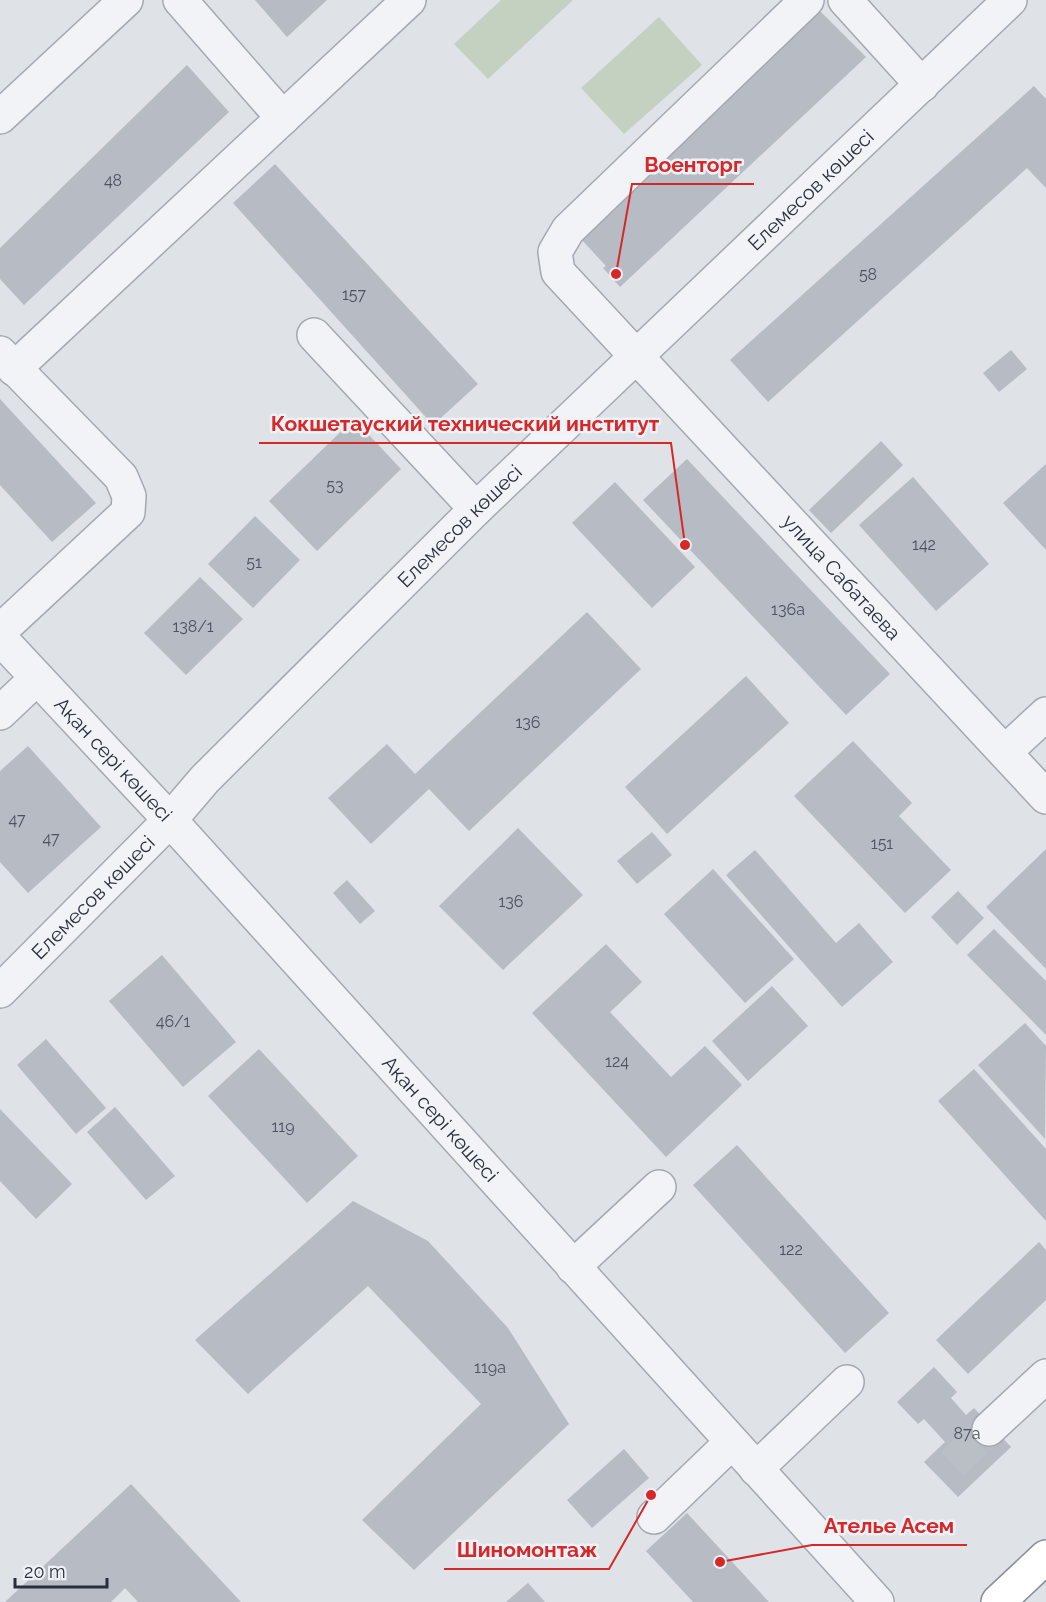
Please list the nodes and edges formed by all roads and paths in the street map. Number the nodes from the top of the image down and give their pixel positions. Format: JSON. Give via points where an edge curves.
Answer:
{"nodes":[{"id":1,"x":126,"y":0,"type":"edge"},
{"id":2,"x":180,"y":0,"type":"edge"},
{"id":3,"x":408,"y":0,"type":"edge"},
{"id":4,"x":807,"y":0,"type":"edge"},
{"id":5,"x":845,"y":0,"type":"edge"},
{"id":6,"x":1010,"y":0,"type":"edge"},
{"id":7,"x":922,"y":85,"type":"junction"},
{"id":8,"x":0,"y":117,"type":"edge"},
{"id":9,"x":283,"y":118,"type":"junction"},
{"id":10,"x":315,"y":334,"type":"dead end"},
{"id":11,"x":636,"y":358,"type":"junction"},
{"id":12,"x":7,"y":361,"type":"edge"},
{"id":13,"x":476,"y":510,"type":"junction"},
{"id":14,"x":0,"y":632,"type":"edge"},
{"id":15,"x":0,"y":638,"type":"edge"},
{"id":16,"x":36,"y":678,"type":"junction"},
{"id":17,"x":0,"y":713,"type":"edge"},
{"id":18,"x":1046,"y":714,"type":"edge"},
{"id":19,"x":1005,"y":752,"type":"junction"},
{"id":20,"x":1046,"y":797,"type":"edge"},
{"id":21,"x":170,"y":820,"type":"junction"},
{"id":22,"x":0,"y":991,"type":"edge"},
{"id":23,"x":659,"y":1187,"type":"dead end"},
{"id":24,"x":573,"y":1267,"type":"junction"},
{"id":25,"x":1046,"y":1376,"type":"edge"},
{"id":26,"x":847,"y":1382,"type":"dead end"},
{"id":27,"x":989,"y":1429,"type":"tunnel mouth"},
{"id":28,"x":731,"y":1443,"type":"junction"},
{"id":29,"x":756,"y":1469,"type":"junction"},
{"id":30,"x":654,"y":1517,"type":"dead end"},
{"id":31,"x":1046,"y":1557,"type":"edge"},
{"id":32,"x":877,"y":1602,"type":"edge"},
{"id":33,"x":998,"y":1602,"type":"edge"}],
"edges":[{"from":1,"to":8,"type":"street"},
{"from":2,"to":9,"type":"street"},
{"from":3,"to":9,"type":"street"},
{"from":4,"to":11,"type":"street","name":"улица Сабатаева","via":[[568,230],[555,252],[558,272]]},
{"from":5,"to":7,"type":"street"},
{"from":6,"to":7,"type":"street","name":"Елемесов көшесі"},
{"from":7,"to":11,"type":"street","name":"Елемесов көшесі"},
{"from":9,"to":12,"type":"street"},
{"from":10,"to":13,"type":"street"},
{"from":11,"to":13,"type":"street","name":"Елемесов көшесі"},
{"from":11,"to":19,"type":"street","name":"улица Сабатаева"},
{"from":12,"to":14,"type":"street","via":[[121,477],[129,496],[128,512]]},
{"from":13,"to":21,"type":"street","name":"Елемесов көшесі","via":[[205,779]]},
{"from":15,"to":16,"type":"street","name":"Ақан сері көшесі"},
{"from":16,"to":17,"type":"street"},
{"from":16,"to":21,"type":"street","name":"Ақан сері көшесі"},
{"from":18,"to":19,"type":"street"},
{"from":19,"to":20,"type":"street","name":"улица Сабатаева"},
{"from":21,"to":22,"type":"street","name":"Елемесов көшесі"},
{"from":21,"to":24,"type":"street","name":"Ақан сері көшесі"},
{"from":23,"to":24,"type":"street"},
{"from":24,"to":28,"type":"street","name":"Ақан сері көшесі"},
{"from":25,"to":27,"type":"street"},
{"from":26,"to":29,"type":"street"},
{"from":28,"to":29,"type":"street","name":"Ақан сері көшесі"},
{"from":28,"to":30,"type":"street"},
{"from":29,"to":32,"type":"street","name":"Ақан сері көшесі"},
{"from":31,"to":33,"type":"highway"}]}
